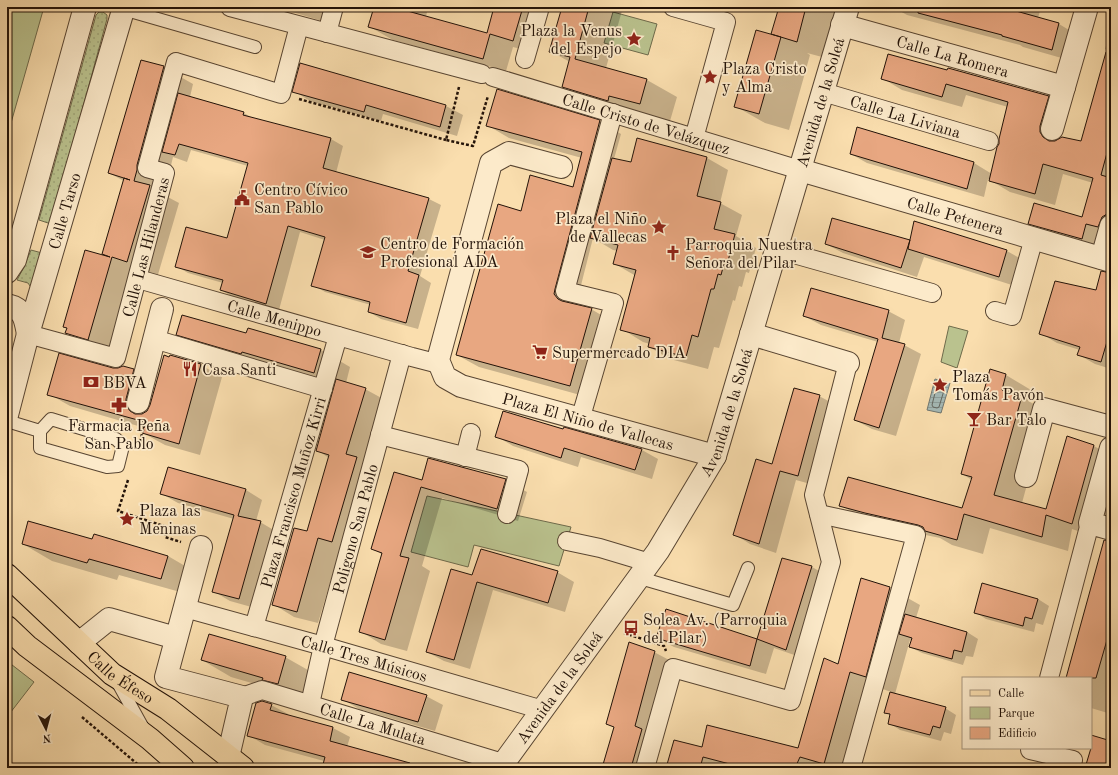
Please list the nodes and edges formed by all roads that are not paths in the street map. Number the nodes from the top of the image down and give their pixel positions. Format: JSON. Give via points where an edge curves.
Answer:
{"nodes":[{"id":1,"x":85,"y":7,"type":"edge"},
{"id":2,"x":230,"y":7,"type":"edge"},
{"id":3,"x":334,"y":7,"type":"edge"},
{"id":4,"x":540,"y":7,"type":"edge"},
{"id":5,"x":673,"y":7,"type":"edge"},
{"id":6,"x":1087,"y":7,"type":"edge"},
{"id":7,"x":123,"y":8,"type":"edge"},
{"id":8,"x":845,"y":16,"type":"edge"},
{"id":9,"x":298,"y":26,"type":"junction"},
{"id":10,"x":327,"y":33,"type":"junction"},
{"id":11,"x":255,"y":47,"type":"dead end"},
{"id":12,"x":518,"y":84,"type":"junction"},
{"id":13,"x":1064,"y":86,"type":"junction"},
{"id":14,"x":823,"y":92,"type":"junction"},
{"id":15,"x":613,"y":113,"type":"junction"},
{"id":16,"x":1052,"y":129,"type":"dead end"},
{"id":17,"x":694,"y":138,"type":"junction"},
{"id":18,"x":989,"y":141,"type":"dead end"},
{"id":19,"x":561,"y":167,"type":"dead end"},
{"id":20,"x":800,"y":170,"type":"junction"},
{"id":21,"x":1111,"y":226,"type":"edge"},
{"id":22,"x":1034,"y":238,"type":"junction"},
{"id":23,"x":776,"y":250,"type":"junction"},
{"id":24,"x":1106,"y":259,"type":"edge"},
{"id":25,"x":7,"y":272,"type":"edge"},
{"id":26,"x":138,"y":278,"type":"junction"},
{"id":27,"x":169,"y":288,"type":"junction"},
{"id":28,"x":932,"y":293,"type":"dead end"},
{"id":29,"x":7,"y":305,"type":"edge"},
{"id":30,"x":162,"y":309,"type":"joint"},
{"id":31,"x":995,"y":311,"type":"dead end"},
{"id":32,"x":28,"y":334,"type":"junction"},
{"id":33,"x":751,"y":334,"type":"junction"},
{"id":34,"x":338,"y":336,"type":"junction"},
{"id":35,"x":154,"y":339,"type":"junction"},
{"id":36,"x":407,"y":355,"type":"junction"},
{"id":37,"x":848,"y":362,"type":"joint"},
{"id":38,"x":439,"y":364,"type":"junction"},
{"id":39,"x":323,"y":389,"type":"junction"},
{"id":40,"x":142,"y":410,"type":"road end"},
{"id":41,"x":7,"y":415,"type":"edge"},
{"id":42,"x":580,"y":420,"type":"junction"},
{"id":43,"x":7,"y":421,"type":"edge"},
{"id":44,"x":1111,"y":427,"type":"edge"},
{"id":45,"x":40,"y":431,"type":"junction"},
{"id":46,"x":472,"y":433,"type":"dead end"},
{"id":47,"x":380,"y":435,"type":"junction"},
{"id":48,"x":1111,"y":448,"type":"edge"},
{"id":49,"x":715,"y":456,"type":"junction"},
{"id":50,"x":465,"y":457,"type":"junction"},
{"id":51,"x":1026,"y":476,"type":"dead end"},
{"id":52,"x":507,"y":514,"type":"dead end"},
{"id":53,"x":819,"y":514,"type":"junction"},
{"id":54,"x":1090,"y":523,"type":"junction"},
{"id":55,"x":1111,"y":529,"type":"edge"},
{"id":56,"x":567,"y":541,"type":"dead end"},
{"id":57,"x":201,"y":548,"type":"road end"},
{"id":58,"x":748,"y":568,"type":"dead end"},
{"id":59,"x":645,"y":570,"type":"junction"},
{"id":60,"x":7,"y":575,"type":"edge"},
{"id":61,"x":185,"y":608,"type":"junction"},
{"id":62,"x":7,"y":627,"type":"edge"},
{"id":63,"x":254,"y":627,"type":"junction"},
{"id":64,"x":176,"y":638,"type":"junction"},
{"id":65,"x":79,"y":643,"type":"junction"},
{"id":66,"x":323,"y":646,"type":"junction"},
{"id":67,"x":112,"y":674,"type":"junction"},
{"id":68,"x":1049,"y":677,"type":"edge"},
{"id":69,"x":242,"y":697,"type":"junction"},
{"id":70,"x":310,"y":704,"type":"junction"},
{"id":71,"x":543,"y":710,"type":"junction"},
{"id":72,"x":150,"y":739,"type":"junction"},
{"id":73,"x":1030,"y":749,"type":"edge"},
{"id":74,"x":236,"y":762,"type":"edge"},
{"id":75,"x":502,"y":766,"type":"edge"},
{"id":76,"x":183,"y":768,"type":"edge"},
{"id":77,"x":645,"y":768,"type":"edge"},
{"id":78,"x":851,"y":768,"type":"edge"},
{"id":79,"x":1071,"y":768,"type":"edge"}],
"edges":[{"from":1,"to":25,"type":"street","via":[[15,260]]},
{"from":2,"to":9,"type":"street","name":"Calle Cristo de Velázquez"},
{"from":3,"to":10,"type":"street"},
{"from":4,"to":12,"type":"street"},
{"from":5,"to":17,"type":"street","via":[[726,22]]},
{"from":6,"to":13,"type":"street"},
{"from":7,"to":11,"type":"lane"},
{"from":7,"to":32,"type":"street","name":"Calle Tarso"},
{"from":8,"to":13,"type":"street","name":"Calle La Romera"},
{"from":8,"to":14,"type":"street","name":"Avenida de la Soleá"},
{"from":9,"to":10,"type":"street","name":"Calle Cristo de Velázquez"},
{"from":9,"to":26,"type":"street","name":"Calle Las Hilanderas","via":[[281,94],[176,62],[147,168],[165,172]]},
{"from":10,"to":12,"type":"street","name":"Calle Cristo de Velázquez"},
{"from":12,"to":15,"type":"street","name":"Calle Cristo de Velázquez"},
{"from":13,"to":16,"type":"street"},
{"from":14,"to":18,"type":"street","name":"Calle La Liviana"},
{"from":14,"to":20,"type":"street","name":"Avenida de la Soleá"},
{"from":15,"to":17,"type":"street","name":"Calle Cristo de Velázquez"},
{"from":15,"to":42,"type":"street","via":[[565,290],[614,303]]},
{"from":17,"to":20,"type":"street","name":"Calle Cristo de Velázquez"},
{"from":19,"to":38,"type":"street","via":[[509,153],[491,164]]},
{"from":20,"to":22,"type":"street","name":"Calle Petenera"},
{"from":20,"to":23,"type":"street","name":"Avenida de la Soleá"},
{"from":21,"to":24,"type":"street"},
{"from":22,"to":24,"type":"street","name":"Calle Petenera"},
{"from":22,"to":31,"type":"street","via":[[1012,316]]},
{"from":23,"to":28,"type":"street"},
{"from":23,"to":33,"type":"street","name":"Avenida de la Soleá"},
{"from":26,"to":27,"type":"street","name":"Calle Menippo"},
{"from":26,"to":32,"type":"street","name":"Calle Las Hilanderas","via":[[116,358]]},
{"from":27,"to":30,"type":"street","name":"Calle Las Hilanderas"},
{"from":27,"to":34,"type":"street","name":"Calle Menippo"},
{"from":29,"to":32,"type":"street","via":[[15,307],[24,316]]},
{"from":30,"to":35,"type":"street","name":"Calle Las Hilanderas"},
{"from":32,"to":41,"type":"street","name":"Calle Tarso"},
{"from":33,"to":37,"type":"street"},
{"from":33,"to":49,"type":"street","name":"Avenida de la Soleá"},
{"from":34,"to":36,"type":"street","name":"Calle Menippo"},
{"from":34,"to":39,"type":"street"},
{"from":35,"to":39,"type":"street","name":"Plaza Francisco Muñoz Kirri"},
{"from":35,"to":40,"type":"street","name":"Calle Las Hilanderas"},
{"from":36,"to":38,"type":"street","name":"Calle Menippo"},
{"from":36,"to":47,"type":"street","name":"Poligono San Pablo"},
{"from":37,"to":53,"type":"street","via":[[814,495]]},
{"from":38,"to":42,"type":"street","name":"Plaza El Niño de Vallecas","via":[[445,377],[461,386]]},
{"from":39,"to":63,"type":"street","name":"Plaza Francisco Muñoz Kirri"},
{"from":42,"to":49,"type":"street","name":"Plaza El Niño de Vallecas"},
{"from":43,"to":45,"type":"lane"},
{"from":44,"to":51,"type":"street","via":[[1044,409]]},
{"from":45,"to":45,"type":"lane","via":[[51,419],[116,439],[123,446],[118,466],[107,467],[40,448]]},
{"from":46,"to":50,"type":"street"},
{"from":47,"to":50,"type":"street"},
{"from":47,"to":66,"type":"street","name":"Poligono San Pablo"},
{"from":48,"to":54,"type":"street"},
{"from":49,"to":59,"type":"street","name":"Avenida de la Soleá"},
{"from":50,"to":52,"type":"street","via":[[519,470]]},
{"from":53,"to":77,"type":"street","via":[[831,562],[791,701],[673,668]]},
{"from":53,"to":78,"type":"street","via":[[916,535]]},
{"from":54,"to":55,"type":"street"},
{"from":54,"to":68,"type":"street"},
{"from":56,"to":59,"type":"street","via":[[600,548]]},
{"from":57,"to":61,"type":"street"},
{"from":58,"to":59,"type":"lane","via":[[733,605]]},
{"from":59,"to":71,"type":"street","name":"Avenida de la Soleá"},
{"from":60,"to":65,"type":"main road","name":"Calle Éfeso"},
{"from":61,"to":63,"type":"street","name":"Calle Tres Músicos"},
{"from":61,"to":64,"type":"street"},
{"from":62,"to":72,"type":"main road","via":[[27,646]]},
{"from":63,"to":66,"type":"street","name":"Calle Tres Músicos"},
{"from":64,"to":65,"type":"street","via":[[109,619]]},
{"from":64,"to":69,"type":"street","via":[[166,677]]},
{"from":65,"to":67,"type":"main road","name":"Calle Éfeso"},
{"from":66,"to":70,"type":"street","name":"Poligono San Pablo"},
{"from":66,"to":71,"type":"street","name":"Calle Tres Músicos"},
{"from":67,"to":72,"type":"lane"},
{"from":67,"to":74,"type":"main road","name":"Calle Éfeso","via":[[168,709]]},
{"from":69,"to":70,"type":"street","name":"Calle La Mulata","via":[[262,690]]},
{"from":69,"to":74,"type":"street"},
{"from":70,"to":75,"type":"street","name":"Calle La Mulata"},
{"from":71,"to":75,"type":"street","name":"Avenida de la Soleá"},
{"from":72,"to":76,"type":"main road"},
{"from":73,"to":79,"type":"street","via":[[1073,760]]}]}
